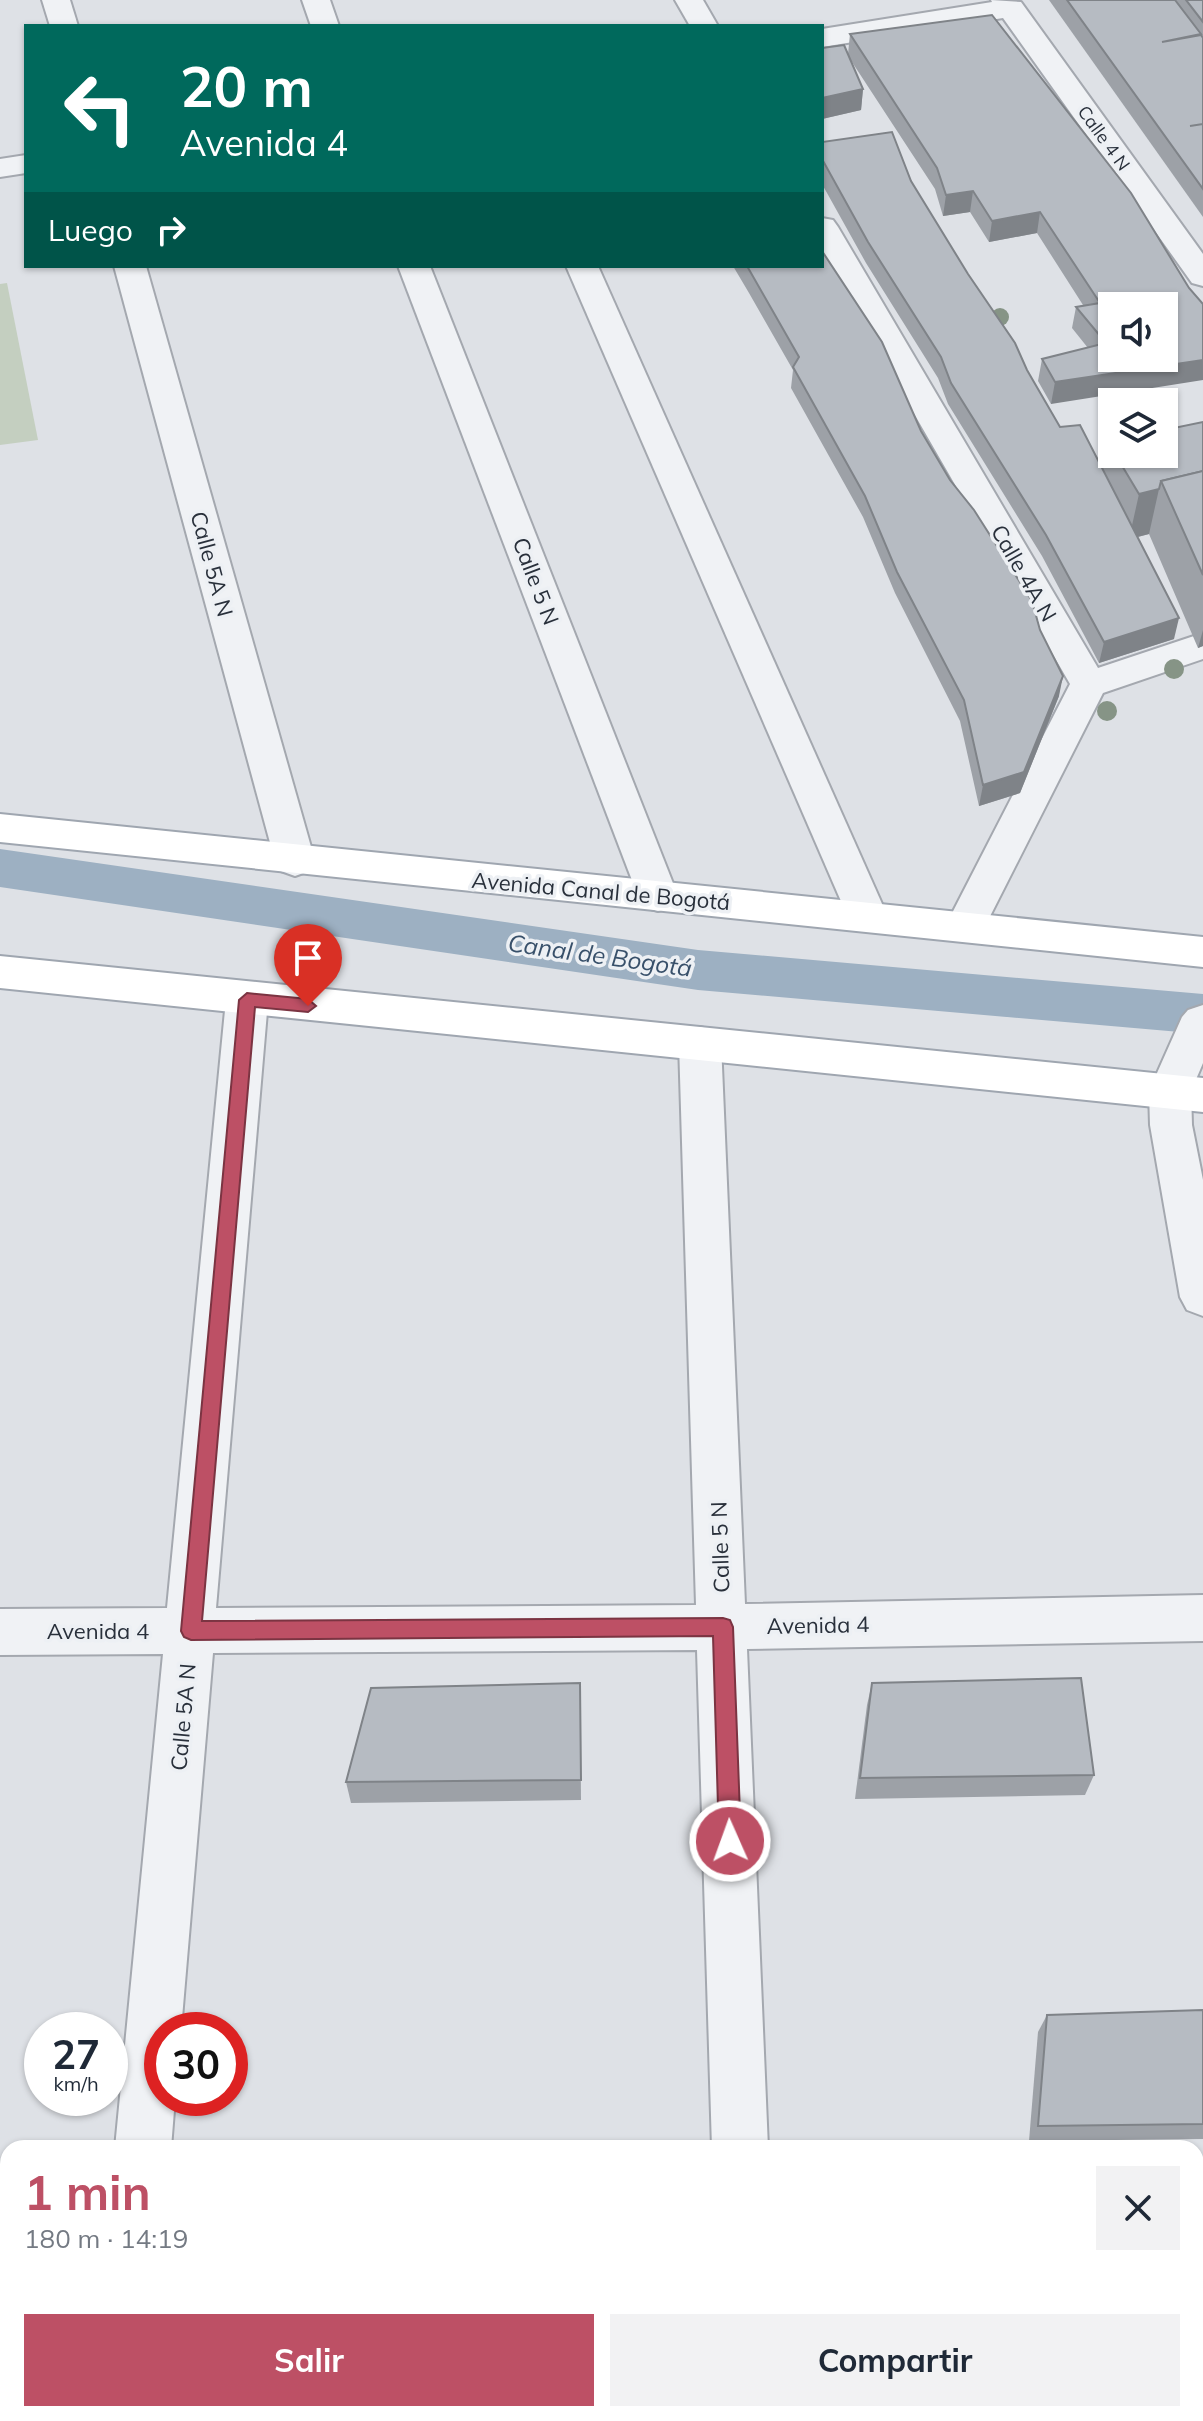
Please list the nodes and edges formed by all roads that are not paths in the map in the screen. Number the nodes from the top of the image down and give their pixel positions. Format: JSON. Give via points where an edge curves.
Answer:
{"nodes":[{"id":1,"x":56,"y":0,"type":"edge"},
{"id":2,"x":316,"y":0,"type":"edge"},
{"id":3,"x":689,"y":0,"type":"edge"},
{"id":4,"x":1008,"y":4,"type":"edge"},
{"id":5,"x":63,"y":24,"type":"edge"},
{"id":6,"x":324,"y":24,"type":"edge"},
{"id":7,"x":703,"y":24,"type":"edge"},
{"id":8,"x":824,"y":38,"type":"edge"},
{"id":9,"x":24,"y":164,"type":"edge"},
{"id":10,"x":0,"y":168,"type":"edge"},
{"id":11,"x":824,"y":230,"type":"edge"},
{"id":12,"x":131,"y":268,"type":"edge"},
{"id":13,"x":415,"y":268,"type":"edge"},
{"id":14,"x":583,"y":268,"type":"edge"},
{"id":15,"x":1203,"y":276,"type":"edge"},
{"id":16,"x":1203,"y":646,"type":"edge"},
{"id":17,"x":1089,"y":684,"type":"junction"},
{"id":18,"x":0,"y":828,"type":"edge"},
{"id":19,"x":295,"y":861,"type":"junction"},
{"id":20,"x":658,"y":896,"type":"junction"},
{"id":21,"x":867,"y":915,"type":"junction"},
{"id":22,"x":966,"y":925,"type":"junction"},
{"id":23,"x":1203,"y":952,"type":"edge"},
{"id":24,"x":0,"y":972,"type":"edge"},
{"id":25,"x":247,"y":1000,"type":"junction"},
{"id":26,"x":1201,"y":1037,"type":"edge"},
{"id":27,"x":700,"y":1043,"type":"junction"},
{"id":28,"x":1187,"y":1093,"type":"edge"},
{"id":29,"x":1203,"y":1297,"type":"edge"},
{"id":30,"x":1203,"y":1618,"type":"edge"},
{"id":31,"x":723,"y":1627,"type":"junction"},
{"id":32,"x":191,"y":1631,"type":"junction"},
{"id":33,"x":0,"y":1632,"type":"edge"},
{"id":34,"x":144,"y":2140,"type":"edge"},
{"id":35,"x":740,"y":2140,"type":"edge"}],
"edges":[{"from":1,"to":5,"type":"street"},
{"from":2,"to":6,"type":"street"},
{"from":3,"to":7,"type":"street"},
{"from":4,"to":8,"type":"street"},
{"from":4,"to":15,"type":"street","name":"Calle 4 N"},
{"from":9,"to":10,"type":"street"},
{"from":11,"to":17,"type":"street","name":"Calle 4A N"},
{"from":12,"to":19,"type":"street","name":"Calle 5A N"},
{"from":13,"to":20,"type":"street","name":"Calle 5 N"},
{"from":14,"to":21,"type":"street"},
{"from":16,"to":17,"type":"street"},
{"from":17,"to":22,"type":"street"},
{"from":18,"to":19,"type":"main road","name":"Avenida Canal de Bogotá"},
{"from":19,"to":20,"type":"main road","name":"Avenida Canal de Bogotá"},
{"from":20,"to":21,"type":"main road","name":"Avenida Canal de Bogotá"},
{"from":21,"to":22,"type":"main road","name":"Avenida Canal de Bogotá"},
{"from":22,"to":23,"type":"main road","name":"Avenida Canal de Bogotá"},
{"from":24,"to":25,"type":"main road"},
{"from":25,"to":27,"type":"main road"},
{"from":25,"to":32,"type":"street","name":"Calle 5A N"},
{"from":26,"to":28,"type":"street"},
{"from":27,"to":28,"type":"main road"},
{"from":27,"to":31,"type":"street","name":"Calle 5 N"},
{"from":28,"to":29,"type":"street","via":[[1171,1125]]},
{"from":30,"to":31,"type":"street","name":"Avenida 4"},
{"from":31,"to":32,"type":"street","name":"Avenida 4"},
{"from":31,"to":35,"type":"street","name":"Calle 5 N"},
{"from":32,"to":33,"type":"street","name":"Avenida 4"},
{"from":32,"to":34,"type":"street","name":"Calle 5A N"}]}
